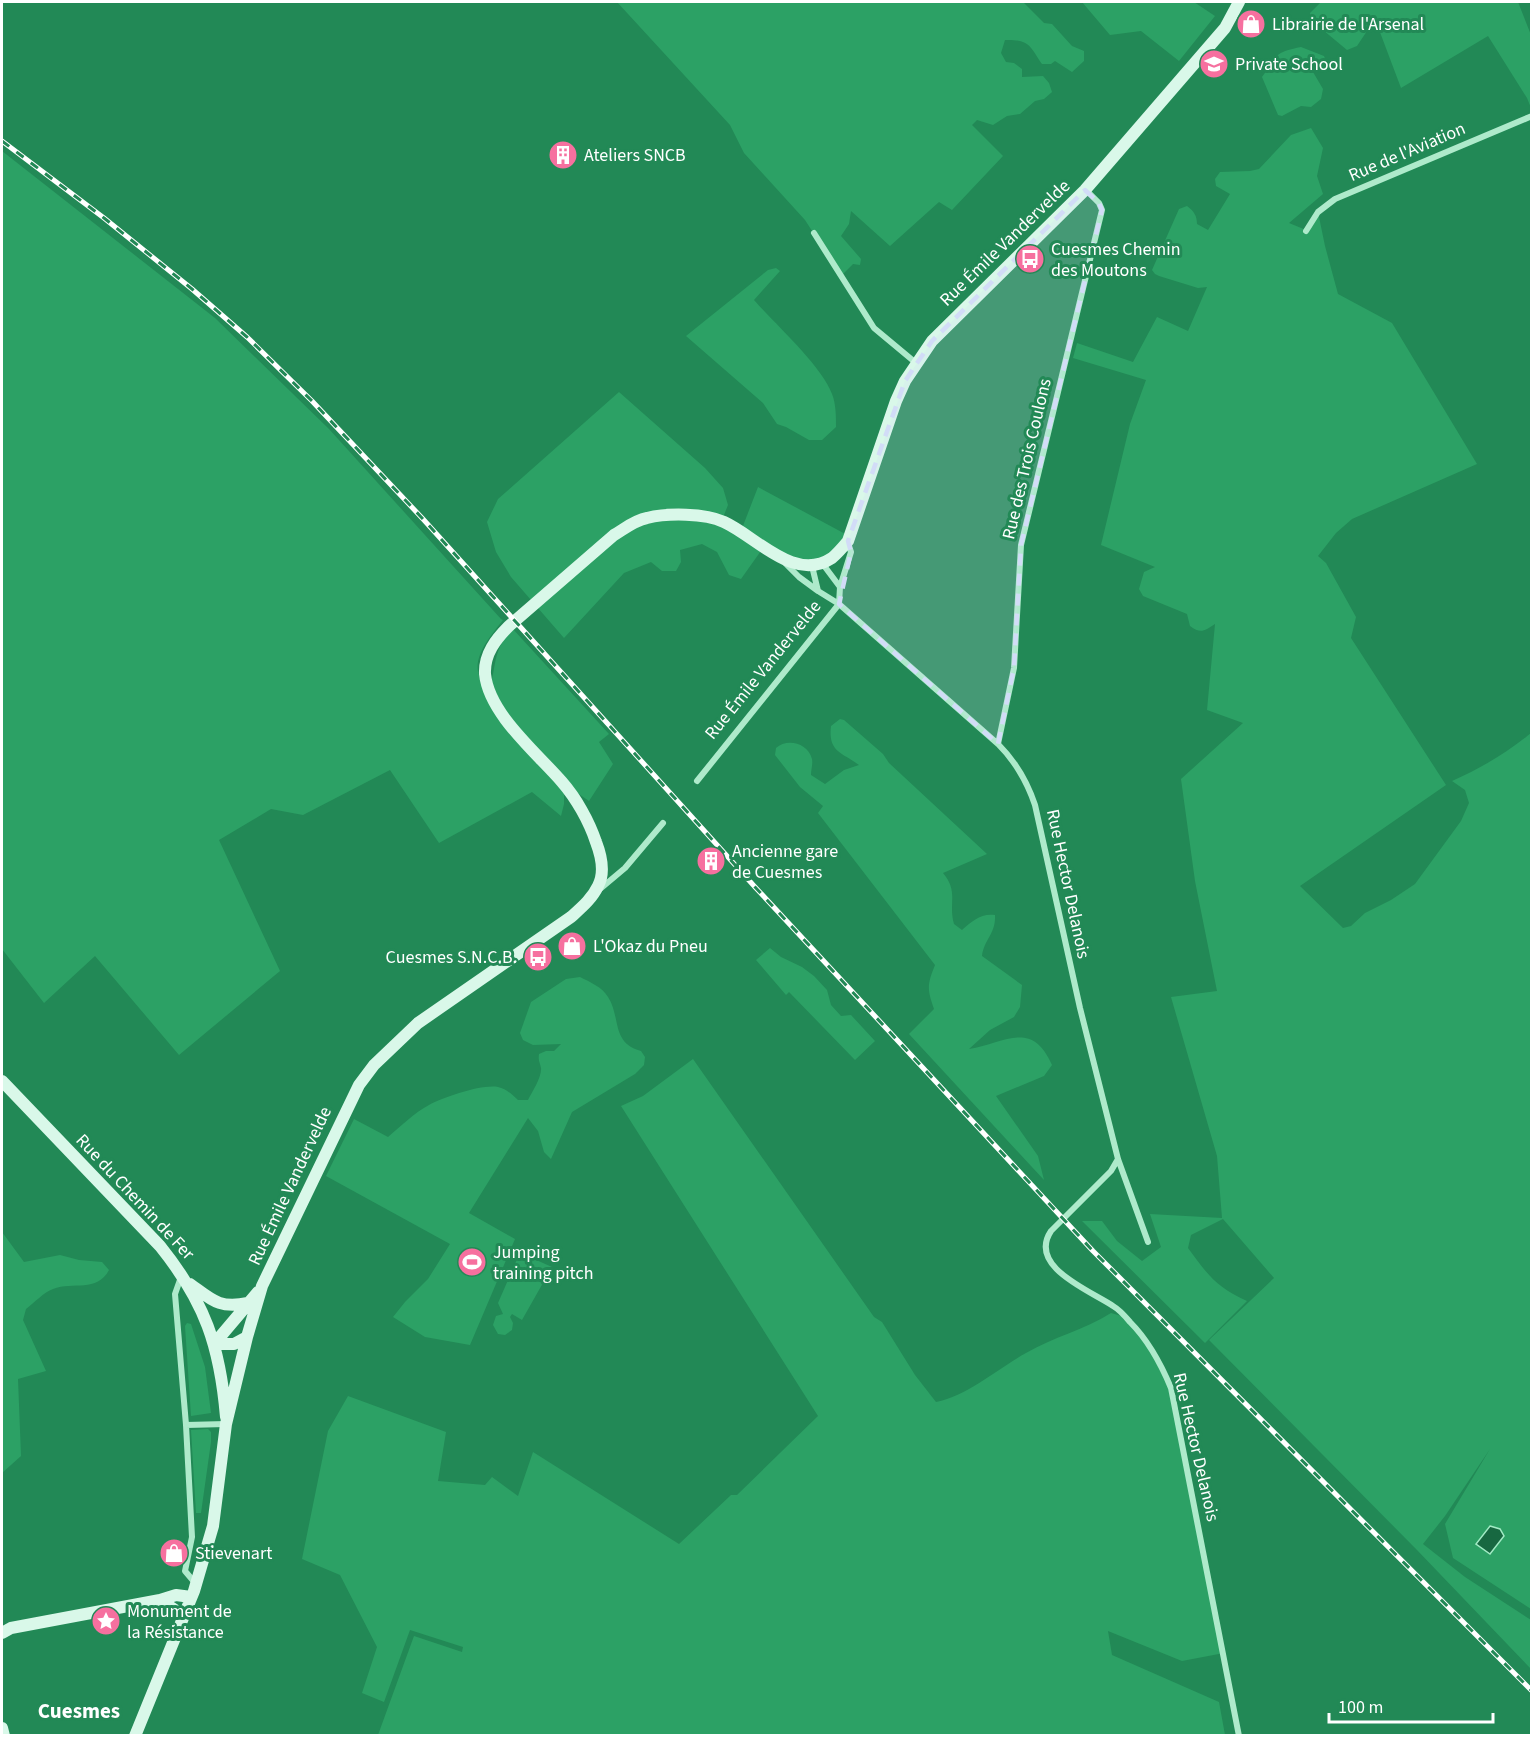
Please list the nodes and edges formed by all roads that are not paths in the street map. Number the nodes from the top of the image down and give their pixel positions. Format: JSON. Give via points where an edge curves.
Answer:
{"nodes":[{"id":1,"x":1239,"y":2,"type":"edge"},
{"id":2,"x":1532,"y":116,"type":"edge"},
{"id":3,"x":1085,"y":189,"type":"junction"},
{"id":4,"x":1306,"y":231,"type":"dead end"},
{"id":5,"x":814,"y":233,"type":"dead end"},
{"id":6,"x":916,"y":363,"type":"junction"},
{"id":7,"x":848,"y":541,"type":"junction"},
{"id":8,"x":782,"y":559,"type":"junction"},
{"id":9,"x":817,"y":564,"type":"junction"},
{"id":10,"x":840,"y":587,"type":"junction"},
{"id":11,"x":818,"y":591,"type":"junction"},
{"id":12,"x":839,"y":604,"type":"junction"},
{"id":13,"x":998,"y":744,"type":"junction"},
{"id":14,"x":697,"y":781,"type":"dead end"},
{"id":15,"x":663,"y":823,"type":"dead end"},
{"id":16,"x":593,"y":896,"type":"junction"},
{"id":17,"x":2,"y":1081,"type":"edge"},
{"id":18,"x":1118,"y":1159,"type":"junction"},
{"id":19,"x":1148,"y":1242,"type":"dead end"},
{"id":20,"x":184,"y":1278,"type":"junction"},
{"id":21,"x":262,"y":1286,"type":"junction"},
{"id":22,"x":248,"y":1303,"type":"junction"},
{"id":23,"x":247,"y":1337,"type":"junction"},
{"id":24,"x":214,"y":1344,"type":"junction"},
{"id":25,"x":226,"y":1424,"type":"junction"},
{"id":26,"x":186,"y":1425,"type":"junction"},
{"id":27,"x":194,"y":1591,"type":"junction"},
{"id":28,"x":160,"y":1600,"type":"junction"},
{"id":29,"x":184,"y":1616,"type":"junction"},
{"id":30,"x":5,"y":1629,"type":"edge"},
{"id":31,"x":2,"y":1728,"type":"edge"},
{"id":32,"x":4,"y":1736,"type":"edge"},
{"id":33,"x":135,"y":1736,"type":"edge"},
{"id":34,"x":1239,"y":1736,"type":"edge"}],
"edges":[{"from":1,"to":3,"type":"main road","name":"Rue Émile Vandervelde","via":[[1225,28]]},
{"from":2,"to":4,"type":"street","name":"Rue de l'Aviation","via":[[1335,199],[1318,212]]},
{"from":3,"to":6,"type":"main road","name":"Rue Émile Vandervelde","via":[[950,322]]},
{"from":3,"to":13,"type":"street","name":"Rue des Trois Coulons","via":[[1102,210],[1021,545],[1014,668]]},
{"from":5,"to":6,"type":"street","via":[[874,328]]},
{"from":6,"to":7,"type":"main road","name":"Rue Émile Vandervelde","via":[[896,401]]},
{"from":7,"to":9,"type":"main road","name":"Rue Émile Vandervelde","via":[[834,556]]},
{"from":7,"to":10,"type":"street","name":"Rue Émile Vandervelde","via":[[851,552]]},
{"from":8,"to":9,"type":"main road"},
{"from":8,"to":11,"type":"street","name":"Rue Hector Delanois"},
{"from":8,"to":16,"type":"main road","via":[[722,521],[703,516],[645,518],[614,535],[494,642],[485,673],[490,692],[515,730],[564,784],[594,835],[600,852],[601,877]]},
{"from":9,"to":10,"type":"street"},
{"from":9,"to":11,"type":"street"},
{"from":10,"to":12,"type":"street","name":"Rue Émile Vandervelde"},
{"from":11,"to":12,"type":"street","name":"Rue Hector Delanois"},
{"from":12,"to":13,"type":"street","name":"Rue Hector Delanois"},
{"from":12,"to":14,"type":"street","name":"Rue Émile Vandervelde"},
{"from":13,"to":18,"type":"street","name":"Rue Hector Delanois","via":[[1014,759],[1035,805]]},
{"from":15,"to":16,"type":"street","name":"Rue Émile Vandervelde"},
{"from":16,"to":21,"type":"main road","name":"Rue Émile Vandervelde","via":[[571,917],[418,1023],[374,1065],[348,1106]]},
{"from":17,"to":20,"type":"main road","name":"Rue du Chemin de Fer","via":[[160,1246]]},
{"from":18,"to":19,"type":"street","name":"Rue Hector Delanois"},
{"from":18,"to":34,"type":"street","name":"Rue Hector Delanois","via":[[1111,1171],[1051,1231],[1045,1248],[1055,1269],[1116,1307],[1132,1324],[1149,1344],[1171,1388]]},
{"from":20,"to":22,"type":"main road","via":[[219,1304]]},
{"from":20,"to":24,"type":"main road","name":"Rue du Chemin de Fer"},
{"from":20,"to":26,"type":"street","via":[[175,1294]]},
{"from":21,"to":22,"type":"main road"},
{"from":21,"to":23,"type":"main road","name":"Rue Émile Vandervelde"},
{"from":22,"to":24,"type":"main road"},
{"from":23,"to":24,"type":"main road","via":[[234,1344]]},
{"from":23,"to":25,"type":"main road","name":"Rue Émile Vandervelde"},
{"from":24,"to":25,"type":"main road","name":"Rue du Chemin de Fer"},
{"from":25,"to":26,"type":"street"},
{"from":25,"to":27,"type":"main road","name":"Rue Émile Vandervelde","via":[[213,1526]]},
{"from":26,"to":27,"type":"street","via":[[192,1537],[185,1571]]},
{"from":27,"to":28,"type":"main road"},
{"from":27,"to":29,"type":"main road","name":"Rue Émile Vandervelde"},
{"from":28,"to":29,"type":"main road"},
{"from":28,"to":30,"type":"main road"},
{"from":29,"to":33,"type":"main road","name":"Rue Émile Vandervelde"},
{"from":31,"to":32,"type":"main road"}]}
